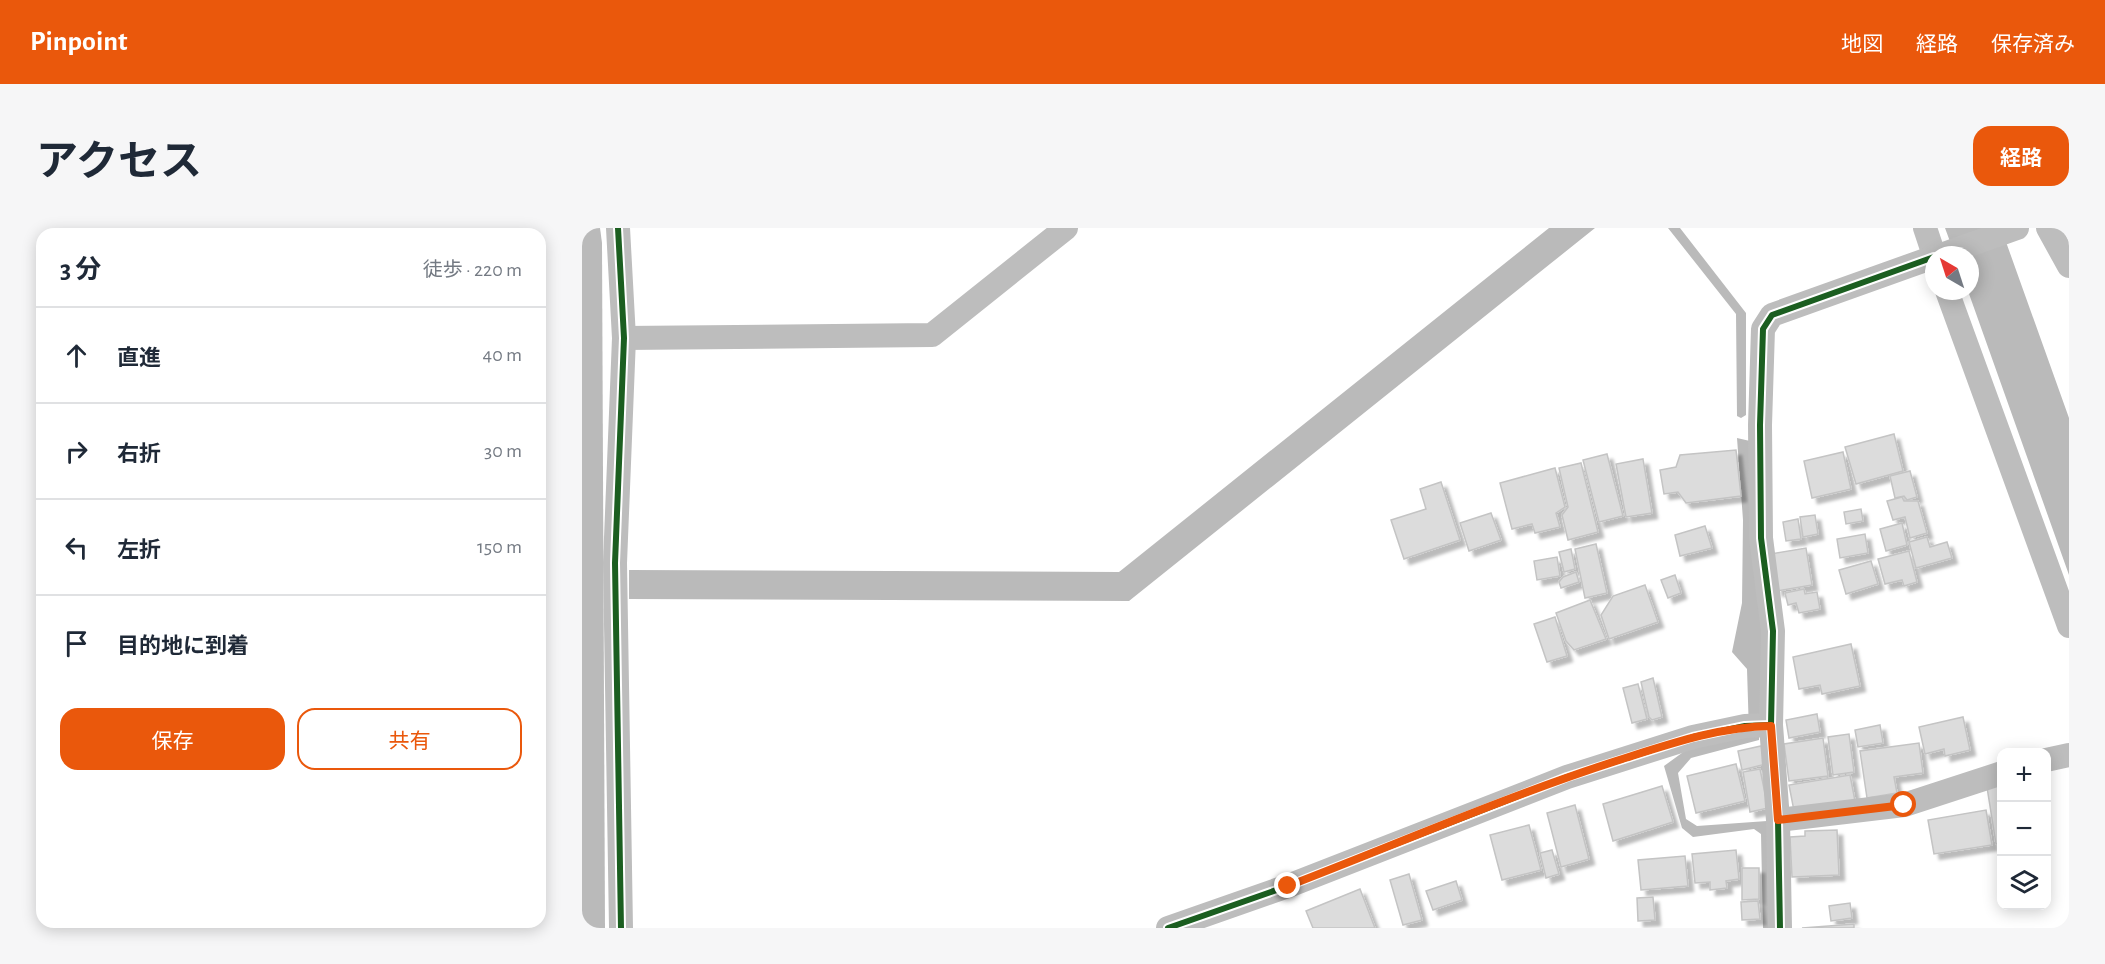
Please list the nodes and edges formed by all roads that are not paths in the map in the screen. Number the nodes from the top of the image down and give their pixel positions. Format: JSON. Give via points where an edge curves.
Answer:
{"nodes":[{"id":1,"x":618,"y":228,"type":"edge"},
{"id":2,"x":1066,"y":228,"type":"edge"},
{"id":3,"x":1925,"y":228,"type":"edge"},
{"id":4,"x":2048,"y":228,"type":"edge"},
{"id":5,"x":2014,"y":229,"type":"edge"},
{"id":6,"x":1934,"y":246,"type":"edge"},
{"id":7,"x":1965,"y":246,"type":"edge"},
{"id":8,"x":1925,"y":260,"type":"edge"},
{"id":9,"x":2069,"y":266,"type":"edge"},
{"id":10,"x":1950,"y":300,"type":"edge"},
{"id":11,"x":624,"y":338,"type":"junction"},
{"id":12,"x":2069,"y":626,"type":"edge"},
{"id":13,"x":1771,"y":726,"type":"junction"},
{"id":14,"x":2069,"y":755,"type":"edge"},
{"id":15,"x":2051,"y":759,"type":"edge"},
{"id":16,"x":1997,"y":774,"type":"edge"},
{"id":17,"x":1778,"y":820,"type":"junction"},
{"id":18,"x":621,"y":928,"type":"edge"},
{"id":19,"x":1168,"y":928,"type":"edge"},
{"id":20,"x":1780,"y":928,"type":"edge"}],
"edges":[{"from":1,"to":11,"type":"street"},
{"from":2,"to":11,"type":"street","via":[[932,335]]},
{"from":3,"to":6,"type":"street"},
{"from":4,"to":9,"type":"street"},
{"from":5,"to":7,"type":"street"},
{"from":8,"to":13,"type":"street","via":[[1772,315],[1763,329],[1761,538],[1773,631]]},
{"from":10,"to":12,"type":"street"},
{"from":11,"to":18,"type":"street","via":[[615,563]]},
{"from":13,"to":17,"type":"street"},
{"from":13,"to":19,"type":"street","via":[[1745,726],[1693,737],[1567,777],[1288,886]]},
{"from":14,"to":15,"type":"street"},
{"from":16,"to":17,"type":"street","via":[[1904,805]]},
{"from":17,"to":20,"type":"street"}]}
